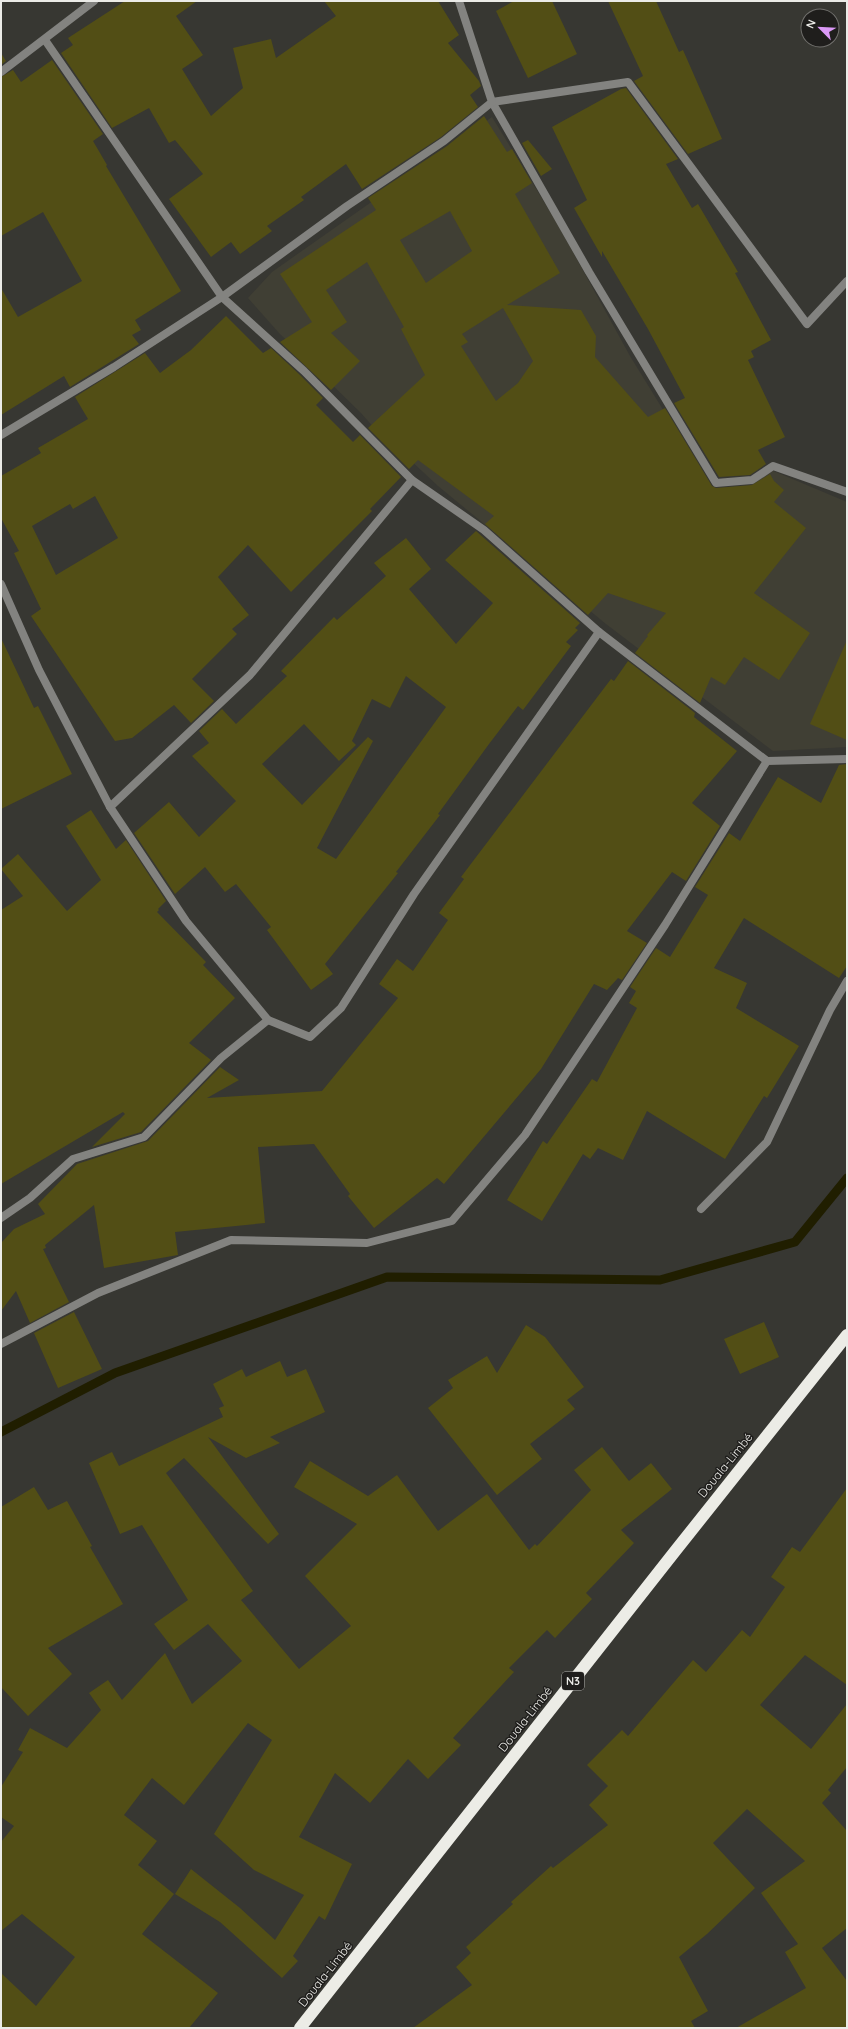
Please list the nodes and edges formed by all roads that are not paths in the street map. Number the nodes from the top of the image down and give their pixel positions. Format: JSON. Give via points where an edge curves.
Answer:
{"nodes":[{"id":1,"x":94,"y":1,"type":"edge"},
{"id":2,"x":459,"y":1,"type":"edge"},
{"id":3,"x":45,"y":40,"type":"junction"},
{"id":4,"x":1,"y":72,"type":"edge"},
{"id":5,"x":492,"y":102,"type":"junction"},
{"id":6,"x":847,"y":281,"type":"edge"},
{"id":7,"x":222,"y":297,"type":"junction"},
{"id":8,"x":1,"y":435,"type":"edge"},
{"id":9,"x":412,"y":480,"type":"junction"},
{"id":10,"x":847,"y":492,"type":"edge"},
{"id":11,"x":1,"y":584,"type":"edge"},
{"id":12,"x":599,"y":632,"type":"junction"},
{"id":13,"x":847,"y":759,"type":"edge"},
{"id":14,"x":767,"y":761,"type":"junction"},
{"id":15,"x":110,"y":807,"type":"junction"},
{"id":16,"x":847,"y":981,"type":"edge"},
{"id":17,"x":268,"y":1020,"type":"junction"},
{"id":18,"x":701,"y":1209,"type":"dead end"},
{"id":19,"x":1,"y":1218,"type":"edge"},
{"id":20,"x":847,"y":1335,"type":"edge"},
{"id":21,"x":1,"y":1344,"type":"edge"},
{"id":22,"x":300,"y":2028,"type":"edge"}],
"edges":[{"from":1,"to":3,"type":"street"},
{"from":2,"to":5,"type":"street"},
{"from":3,"to":4,"type":"street"},
{"from":3,"to":7,"type":"street"},
{"from":5,"to":6,"type":"street","via":[[628,82],[807,324]]},
{"from":5,"to":7,"type":"street","via":[[444,141],[347,206]]},
{"from":5,"to":10,"type":"street","via":[[589,272],[716,483],[752,480],[773,466]]},
{"from":7,"to":8,"type":"street","via":[[114,367]]},
{"from":7,"to":9,"type":"street","via":[[304,371]]},
{"from":9,"to":12,"type":"street","via":[[484,530]]},
{"from":9,"to":15,"type":"street","via":[[250,675]]},
{"from":11,"to":15,"type":"street","via":[[39,670]]},
{"from":12,"to":14,"type":"street"},
{"from":12,"to":17,"type":"street","via":[[414,894],[341,1008],[310,1037]]},
{"from":13,"to":14,"type":"street"},
{"from":14,"to":21,"type":"street","via":[[665,925],[525,1134],[452,1221],[367,1243],[231,1240],[98,1293]]},
{"from":15,"to":17,"type":"street","via":[[186,921]]},
{"from":16,"to":18,"type":"street","via":[[830,1010],[767,1142]]},
{"from":17,"to":19,"type":"street","via":[[221,1058],[144,1137],[73,1159],[30,1198]]},
{"from":20,"to":22,"type":"highway","name":"Douala-Limbé","number":"N3"}]}
